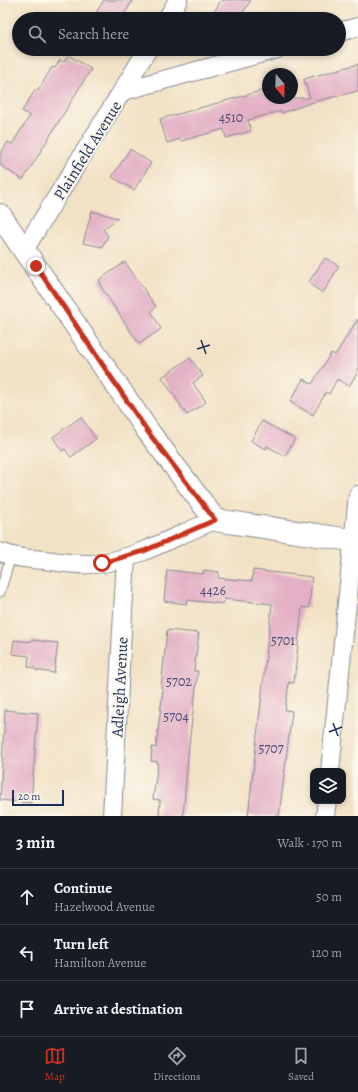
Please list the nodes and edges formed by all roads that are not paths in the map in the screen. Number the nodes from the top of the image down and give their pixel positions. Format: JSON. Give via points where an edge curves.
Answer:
{"nodes":[{"id":1,"x":178,"y":0,"type":"edge"},
{"id":2,"x":171,"y":12,"type":"edge"},
{"id":3,"x":358,"y":27,"type":"edge"},
{"id":4,"x":346,"y":30,"type":"edge"},
{"id":5,"x":144,"y":56,"type":"edge"},
{"id":6,"x":251,"y":56,"type":"edge"},
{"id":7,"x":123,"y":91,"type":"junction"},
{"id":8,"x":0,"y":215,"type":"edge"},
{"id":9,"x":24,"y":250,"type":"junction"},
{"id":10,"x":358,"y":495,"type":"edge"},
{"id":11,"x":215,"y":520,"type":"junction"},
{"id":12,"x":356,"y":541,"type":"edge"},
{"id":13,"x":6,"y":554,"type":"edge"},
{"id":14,"x":126,"y":557,"type":"junction"},
{"id":15,"x":0,"y":592,"type":"edge"},
{"id":16,"x":330,"y":768,"type":"edge"},
{"id":17,"x":327,"y":804,"type":"edge"},
{"id":18,"x":112,"y":816,"type":"edge"},
{"id":19,"x":325,"y":816,"type":"edge"}],
"edges":[{"from":1,"to":2,"type":"street"},
{"from":3,"to":4,"type":"street"},
{"from":5,"to":7,"type":"street","name":"Plainfield Avenue"},
{"from":6,"to":7,"type":"street"},
{"from":7,"to":9,"type":"street","name":"Plainfield Avenue"},
{"from":8,"to":9,"type":"street"},
{"from":9,"to":11,"type":"street","via":[[148,432]]},
{"from":10,"to":12,"type":"street"},
{"from":11,"to":12,"type":"street"},
{"from":11,"to":14,"type":"street"},
{"from":12,"to":16,"type":"street"},
{"from":13,"to":14,"type":"street","via":[[83,564],[102,563]]},
{"from":13,"to":15,"type":"lane"},
{"from":14,"to":18,"type":"street","name":"Adleigh Avenue"},
{"from":17,"to":19,"type":"street"}]}
